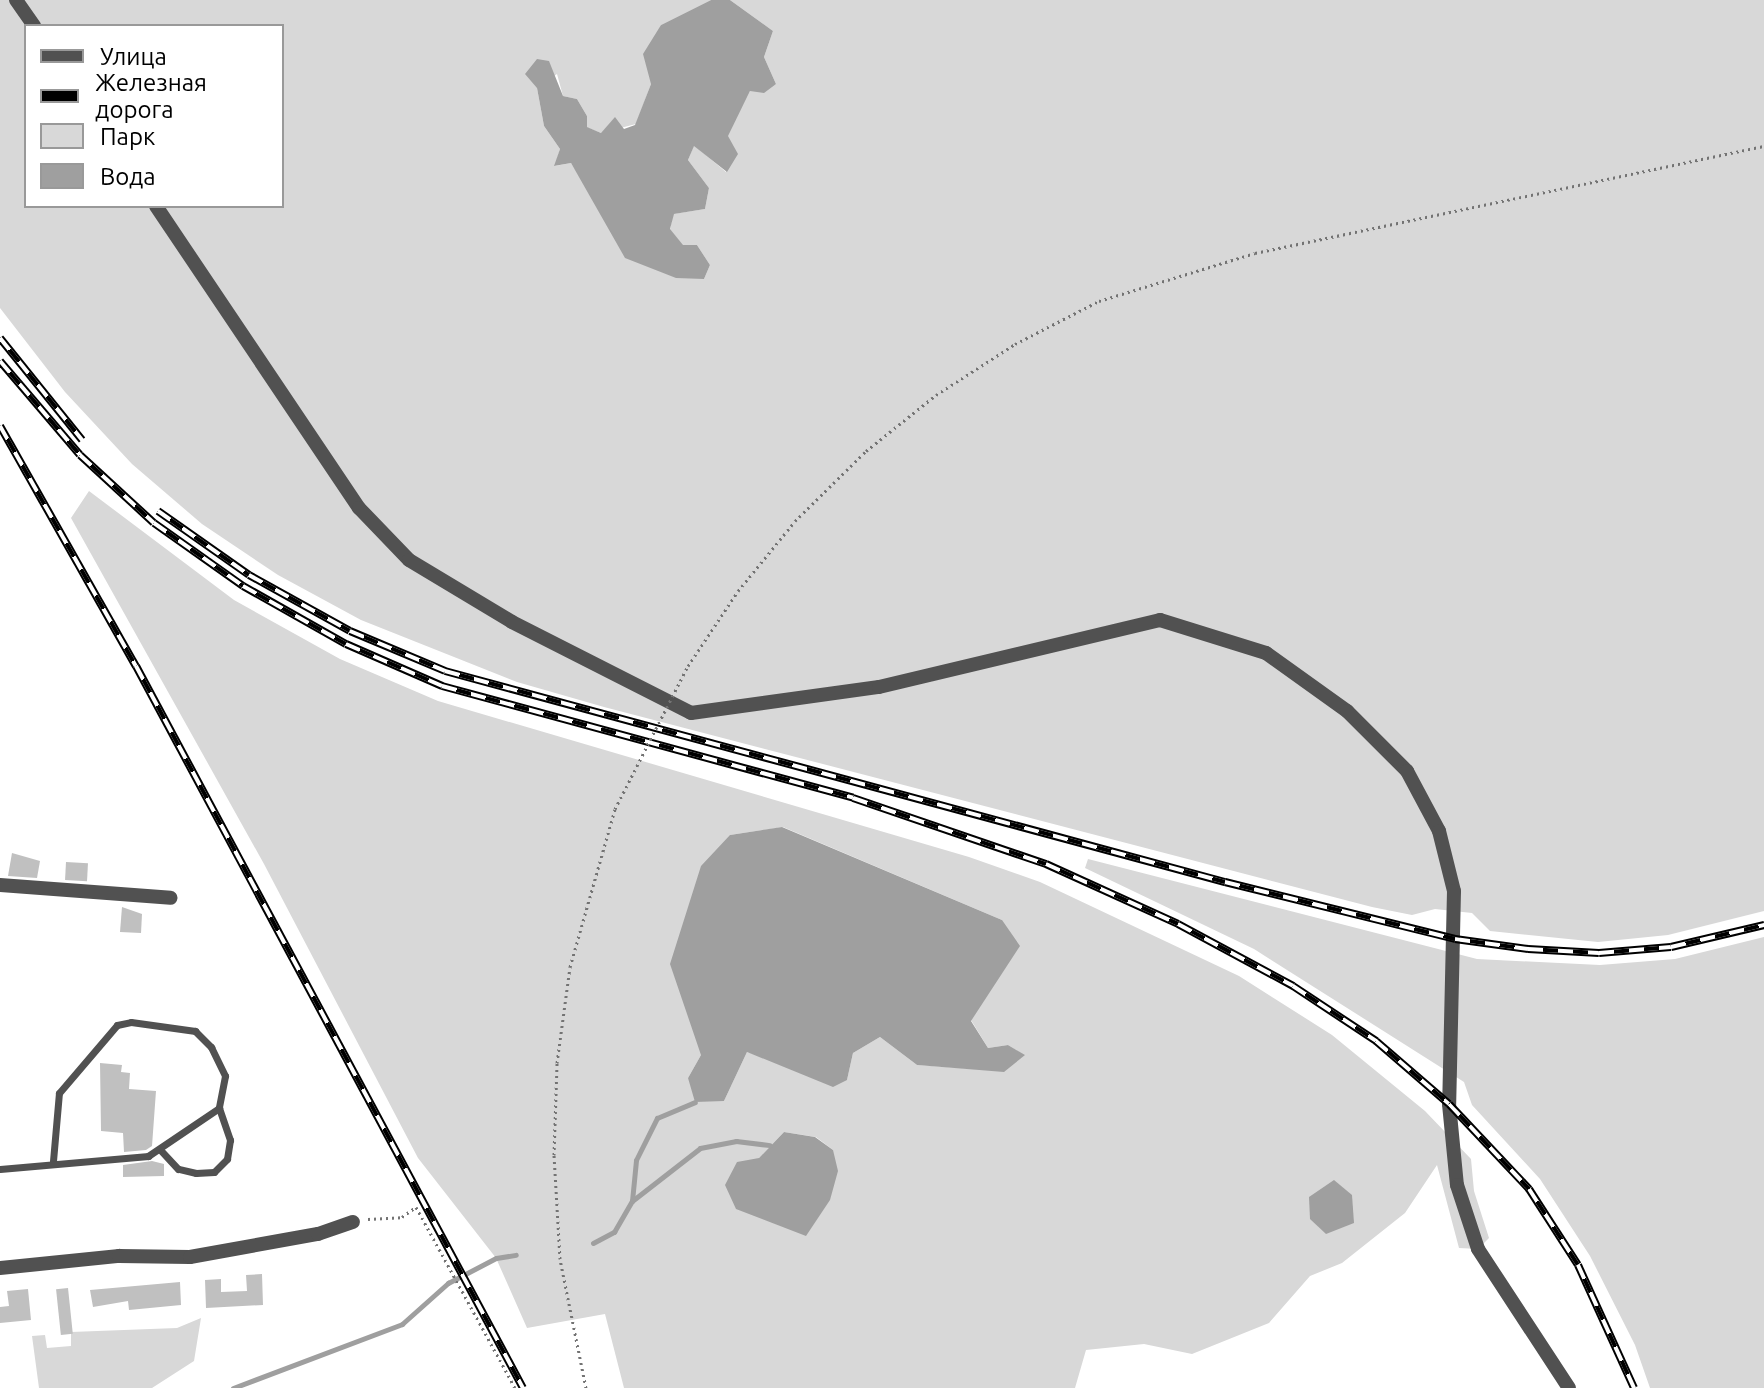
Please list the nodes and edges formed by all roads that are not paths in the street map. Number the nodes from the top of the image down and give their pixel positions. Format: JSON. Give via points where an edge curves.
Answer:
{"nodes":[{"id":1,"x":16,"y":0,"type":"edge"},
{"id":2,"x":33,"y":24,"type":"edge"},
{"id":3,"x":157,"y":208,"type":"edge"},
{"id":4,"x":0,"y":885,"type":"edge"},
{"id":5,"x":171,"y":898,"type":"dead end"},
{"id":6,"x":219,"y":1108,"type":"junction"},
{"id":7,"x":160,"y":1150,"type":"junction"},
{"id":8,"x":53,"y":1161,"type":"junction"},
{"id":9,"x":0,"y":1169,"type":"edge"},
{"id":10,"x":353,"y":1222,"type":"road end"},
{"id":11,"x":0,"y":1268,"type":"edge"},
{"id":12,"x":1569,"y":1388,"type":"edge"}],
"edges":[{"from":1,"to":2,"type":"street"},
{"from":3,"to":12,"type":"street","via":[[359,508],[409,560],[512,622],[691,713],[879,687],[1160,620],[1266,653],[1347,711],[1407,771],[1439,831],[1454,891],[1449,1104],[1457,1185],[1478,1249]]},
{"from":4,"to":5,"type":"street"},
{"from":6,"to":7,"type":"lane"},
{"from":6,"to":7,"type":"lane","via":[[230,1140],[227,1159],[214,1172],[178,1169]]},
{"from":6,"to":8,"type":"lane","via":[[225,1076],[211,1047],[195,1031],[131,1022],[117,1025],[59,1093]]},
{"from":7,"to":8,"type":"lane","via":[[148,1156]]},
{"from":8,"to":9,"type":"lane","via":[[37,1169]]},
{"from":10,"to":11,"type":"street","via":[[318,1234],[190,1257],[119,1256]]}]}
